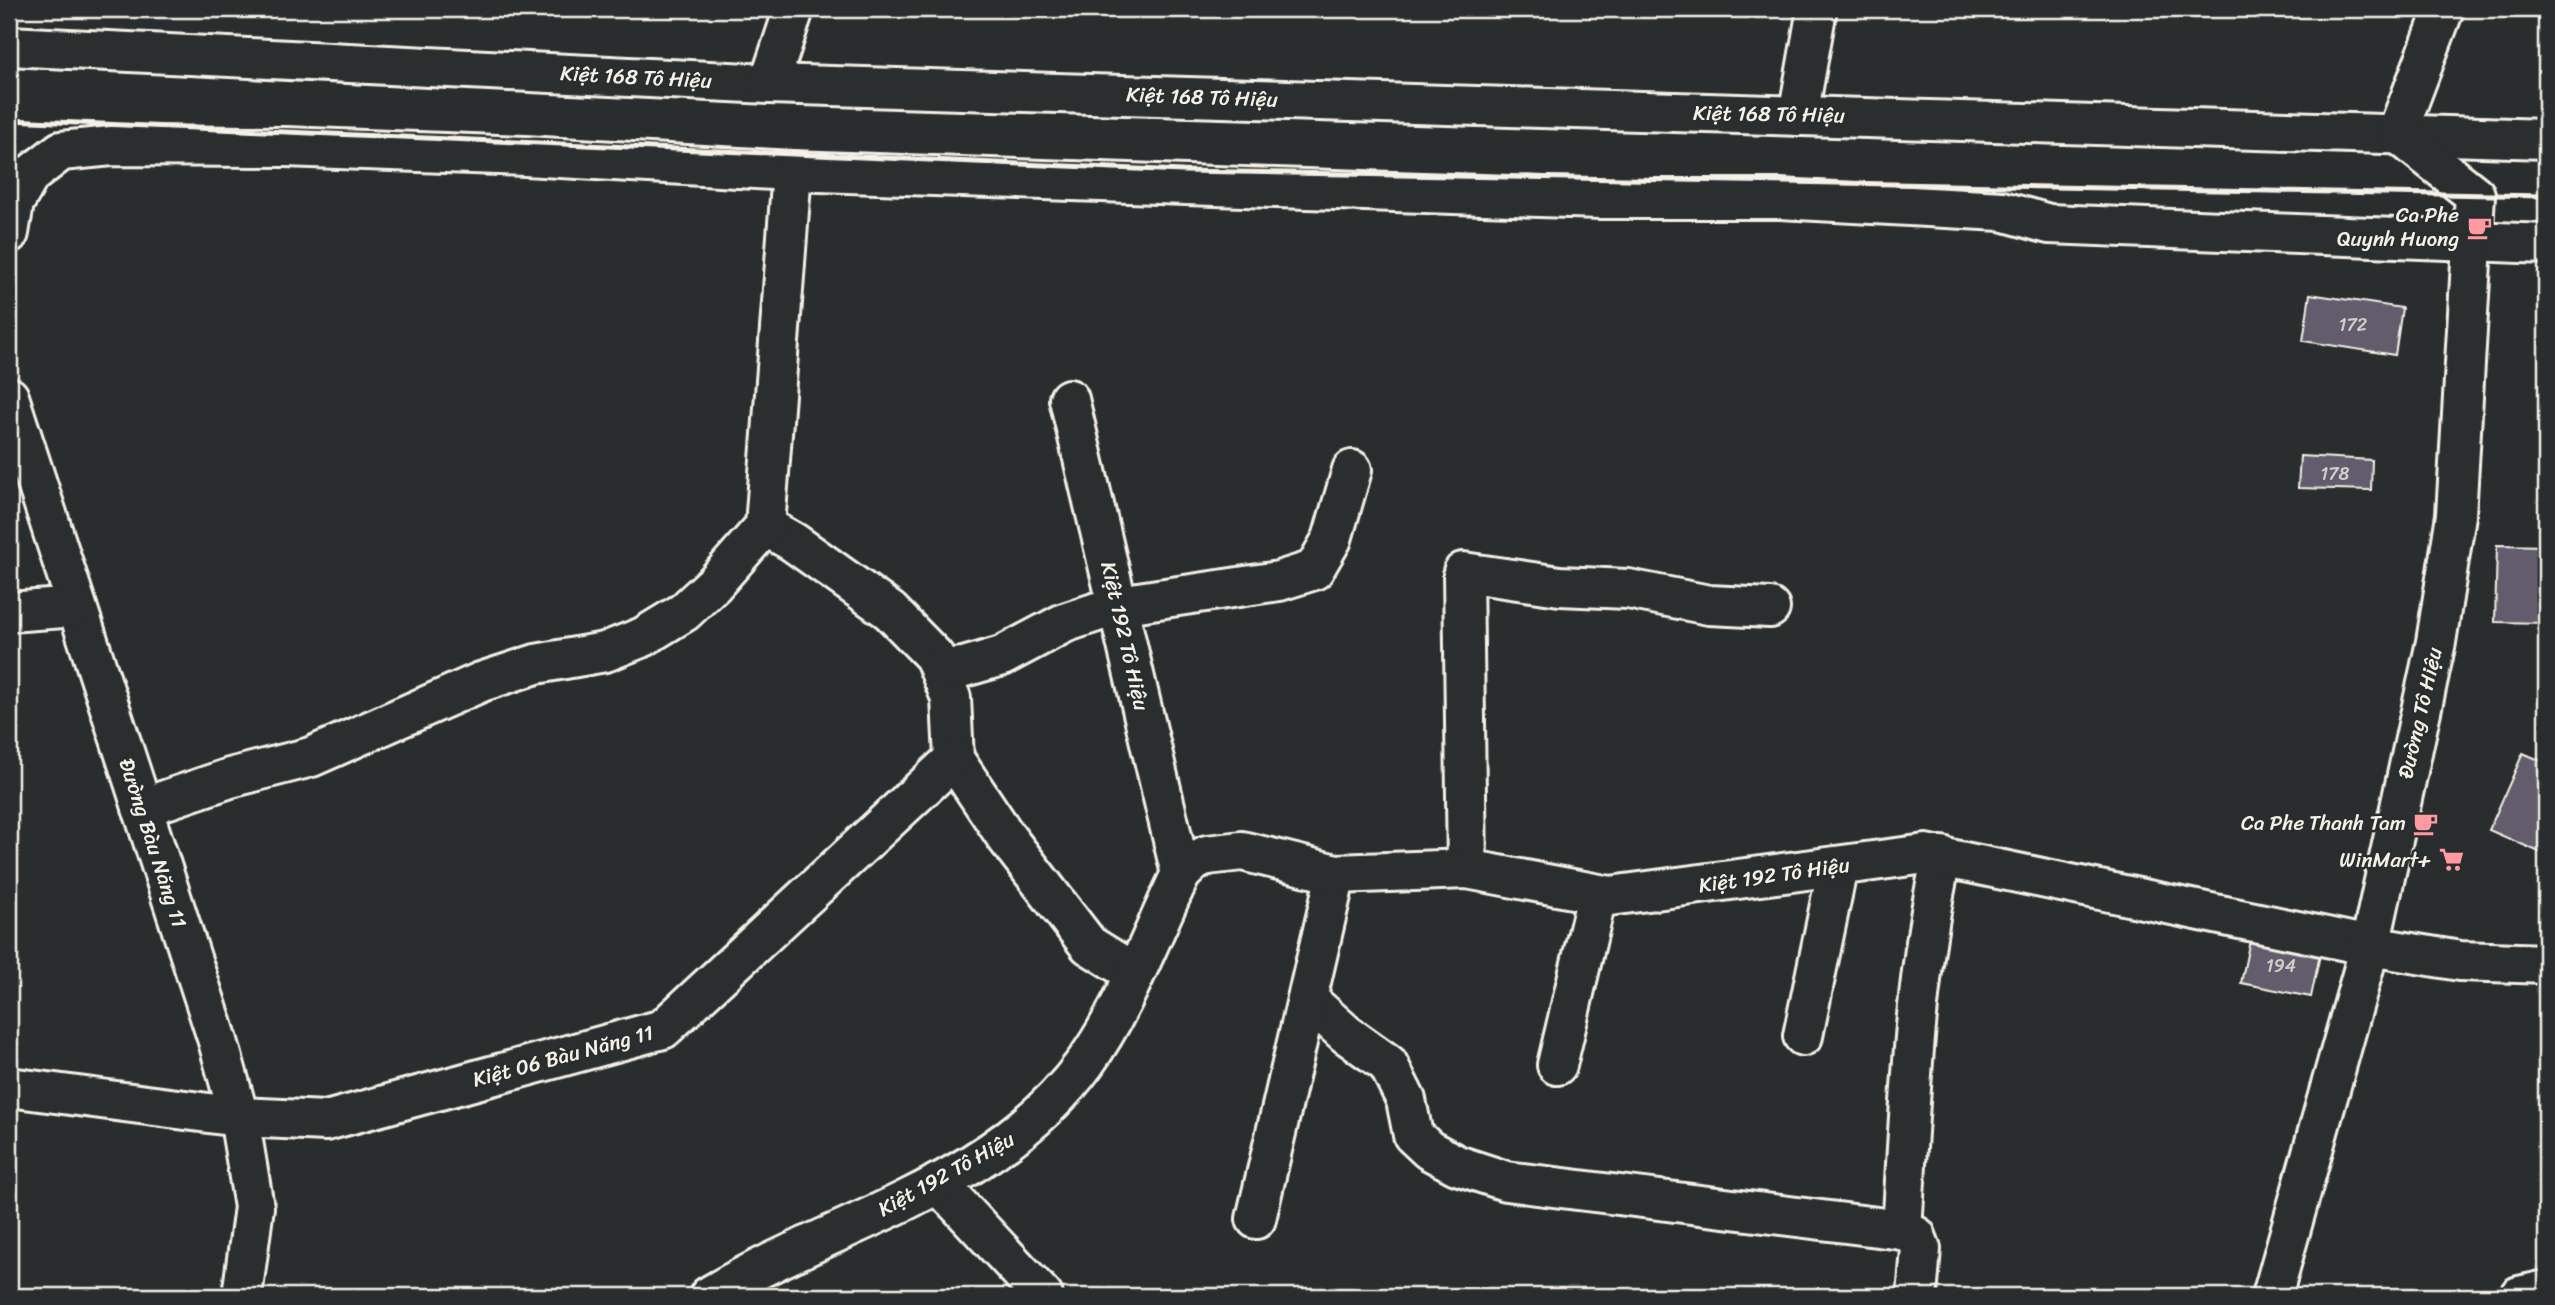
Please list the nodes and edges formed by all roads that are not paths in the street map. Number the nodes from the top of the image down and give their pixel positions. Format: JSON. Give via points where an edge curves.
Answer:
{"nodes":[{"id":1,"x":794,"y":9,"type":"edge"},
{"id":2,"x":1817,"y":9,"type":"edge"},
{"id":3,"x":2444,"y":9,"type":"edge"},
{"id":4,"x":9,"y":46,"type":"edge"},
{"id":5,"x":769,"y":84,"type":"junction"},
{"id":6,"x":1798,"y":116,"type":"junction"},
{"id":7,"x":2397,"y":133,"type":"junction"},
{"id":8,"x":2546,"y":139,"type":"edge"},
{"id":9,"x":792,"y":171,"type":"junction"},
{"id":10,"x":9,"y":233,"type":"edge"},
{"id":11,"x":2473,"y":241,"type":"junction"},
{"id":12,"x":2546,"y":244,"type":"edge"},
{"id":13,"x":9,"y":397,"type":"edge"},
{"id":14,"x":1069,"y":399,"type":"dead end"},
{"id":15,"x":1353,"y":470,"type":"dead end"},
{"id":16,"x":765,"y":526,"type":"junction"},
{"id":17,"x":1118,"y":606,"type":"junction"},
{"id":18,"x":77,"y":607,"type":"junction"},
{"id":19,"x":1770,"y":608,"type":"dead end"},
{"id":20,"x":9,"y":612,"type":"edge"},
{"id":21,"x":940,"y":669,"type":"junction"},
{"id":22,"x":954,"y":759,"type":"junction"},
{"id":23,"x":142,"y":808,"type":"junction"},
{"id":24,"x":1942,"y":856,"type":"junction"},
{"id":25,"x":1838,"y":866,"type":"junction"},
{"id":26,"x":1467,"y":869,"type":"junction"},
{"id":27,"x":1181,"y":874,"type":"junction"},
{"id":28,"x":1336,"y":874,"type":"junction"},
{"id":29,"x":1597,"y":896,"type":"junction"},
{"id":30,"x":2370,"y":946,"type":"junction"},
{"id":31,"x":2546,"y":964,"type":"edge"},
{"id":32,"x":1134,"y":973,"type":"junction"},
{"id":33,"x":1307,"y":999,"type":"junction"},
{"id":34,"x":1803,"y":1036,"type":"dead end"},
{"id":35,"x":1558,"y":1065,"type":"dead end"},
{"id":36,"x":9,"y":1087,"type":"edge"},
{"id":37,"x":239,"y":1117,"type":"junction"},
{"id":38,"x":938,"y":1183,"type":"junction"},
{"id":39,"x":1256,"y":1219,"type":"dead end"},
{"id":40,"x":1902,"y":1230,"type":"junction"},
{"id":41,"x":2546,"y":1290,"type":"edge"},
{"id":42,"x":242,"y":1296,"type":"edge"},
{"id":43,"x":709,"y":1296,"type":"edge"},
{"id":44,"x":1044,"y":1296,"type":"edge"},
{"id":45,"x":1917,"y":1296,"type":"edge"},
{"id":46,"x":2272,"y":1296,"type":"edge"},
{"id":47,"x":2519,"y":1296,"type":"edge"}],
"edges":[{"from":1,"to":5,"type":"street"},
{"from":2,"to":6,"type":"street"},
{"from":3,"to":7,"type":"street"},
{"from":4,"to":5,"type":"street","name":"Kiệt 168 Tô Hiệu"},
{"from":5,"to":6,"type":"street","name":"Kiệt 168 Tô Hiệu"},
{"from":6,"to":7,"type":"street","name":"Kiệt 168 Tô Hiệu"},
{"from":7,"to":8,"type":"street","name":"Kiệt 168 Tô Hiệu"},
{"from":7,"to":11,"type":"street","name":"Đường Tô Hiệu","via":[[2475,195]]},
{"from":9,"to":10,"type":"street","via":[[512,155],[112,146],[61,151],[30,176],[14,203]]},
{"from":9,"to":11,"type":"street","via":[[1587,198],[1780,199],[2002,211],[2049,224]]},
{"from":9,"to":16,"type":"street"},
{"from":11,"to":12,"type":"street"},
{"from":11,"to":30,"type":"street","name":"Đường Tô Hiệu","via":[[2456,515],[2436,642]]},
{"from":13,"to":18,"type":"street","name":"Đường Bàu Năng 11"},
{"from":14,"to":17,"type":"street","name":"Kiệt 192 Tô Hiệu"},
{"from":15,"to":17,"type":"street","via":[[1332,539],[1314,570],[1279,581]]},
{"from":16,"to":21,"type":"street","via":[[890,611],[934,656]]},
{"from":16,"to":23,"type":"street","via":[[684,612],[643,637],[605,652],[536,664],[481,682],[311,757]]},
{"from":17,"to":21,"type":"street","via":[[1064,623],[980,663]]},
{"from":17,"to":27,"type":"street","name":"Kiệt 192 Tô Hiệu"},
{"from":18,"to":20,"type":"street"},
{"from":18,"to":23,"type":"street","name":"Đường Bàu Năng 11"},
{"from":19,"to":26,"type":"street","via":[[1709,605],[1628,589],[1560,586],[1463,572]]},
{"from":21,"to":22,"type":"street","via":[[951,698]]},
{"from":22,"to":32,"type":"street","via":[[1006,837],[1089,945]]},
{"from":22,"to":37,"type":"street","name":"Kiệt 06 Bàu Năng 11","via":[[663,1029],[326,1121]]},
{"from":23,"to":37,"type":"street","name":"Đường Bàu Năng 11"},
{"from":24,"to":25,"type":"street","name":"Kiệt 192 Tô Hiệu","via":[[1926,854]]},
{"from":24,"to":30,"type":"street","name":"Kiệt 192 Tô Hiệu"},
{"from":24,"to":40,"type":"street","via":[[1926,927]]},
{"from":25,"to":29,"type":"street","name":"Kiệt 192 Tô Hiệu"},
{"from":25,"to":34,"type":"street"},
{"from":26,"to":28,"type":"street","name":"Kiệt 192 Tô Hiệu"},
{"from":26,"to":29,"type":"street","name":"Kiệt 192 Tô Hiệu"},
{"from":27,"to":28,"type":"street","name":"Kiệt 192 Tô Hiệu","via":[[1207,855],[1242,851]]},
{"from":27,"to":32,"type":"street","name":"Kiệt 192 Tô Hiệu"},
{"from":28,"to":33,"type":"street"},
{"from":29,"to":35,"type":"street"},
{"from":30,"to":31,"type":"street","name":"Kiệt 192 Tô Hiệu","via":[[2460,961]]},
{"from":30,"to":46,"type":"street","name":"Đường Tô Hiệu"},
{"from":32,"to":38,"type":"street","name":"Kiệt 192 Tô Hiệu","via":[[1108,1028],[1084,1064],[1029,1126],[999,1149]]},
{"from":33,"to":39,"type":"street"},
{"from":33,"to":40,"type":"street","via":[[1388,1064],[1406,1100],[1413,1135],[1457,1165],[1506,1181]]},
{"from":36,"to":37,"type":"street","name":"Kiệt 06 Bàu Năng 11"},
{"from":37,"to":42,"type":"street","name":"Đường Bàu Năng 11","via":[[254,1207]]},
{"from":38,"to":43,"type":"street","name":"Kiệt 192 Tô Hiệu"},
{"from":38,"to":44,"type":"street"},
{"from":40,"to":45,"type":"street","via":[[1916,1236],[1921,1249]]},
{"from":41,"to":47,"type":"street"}]}
